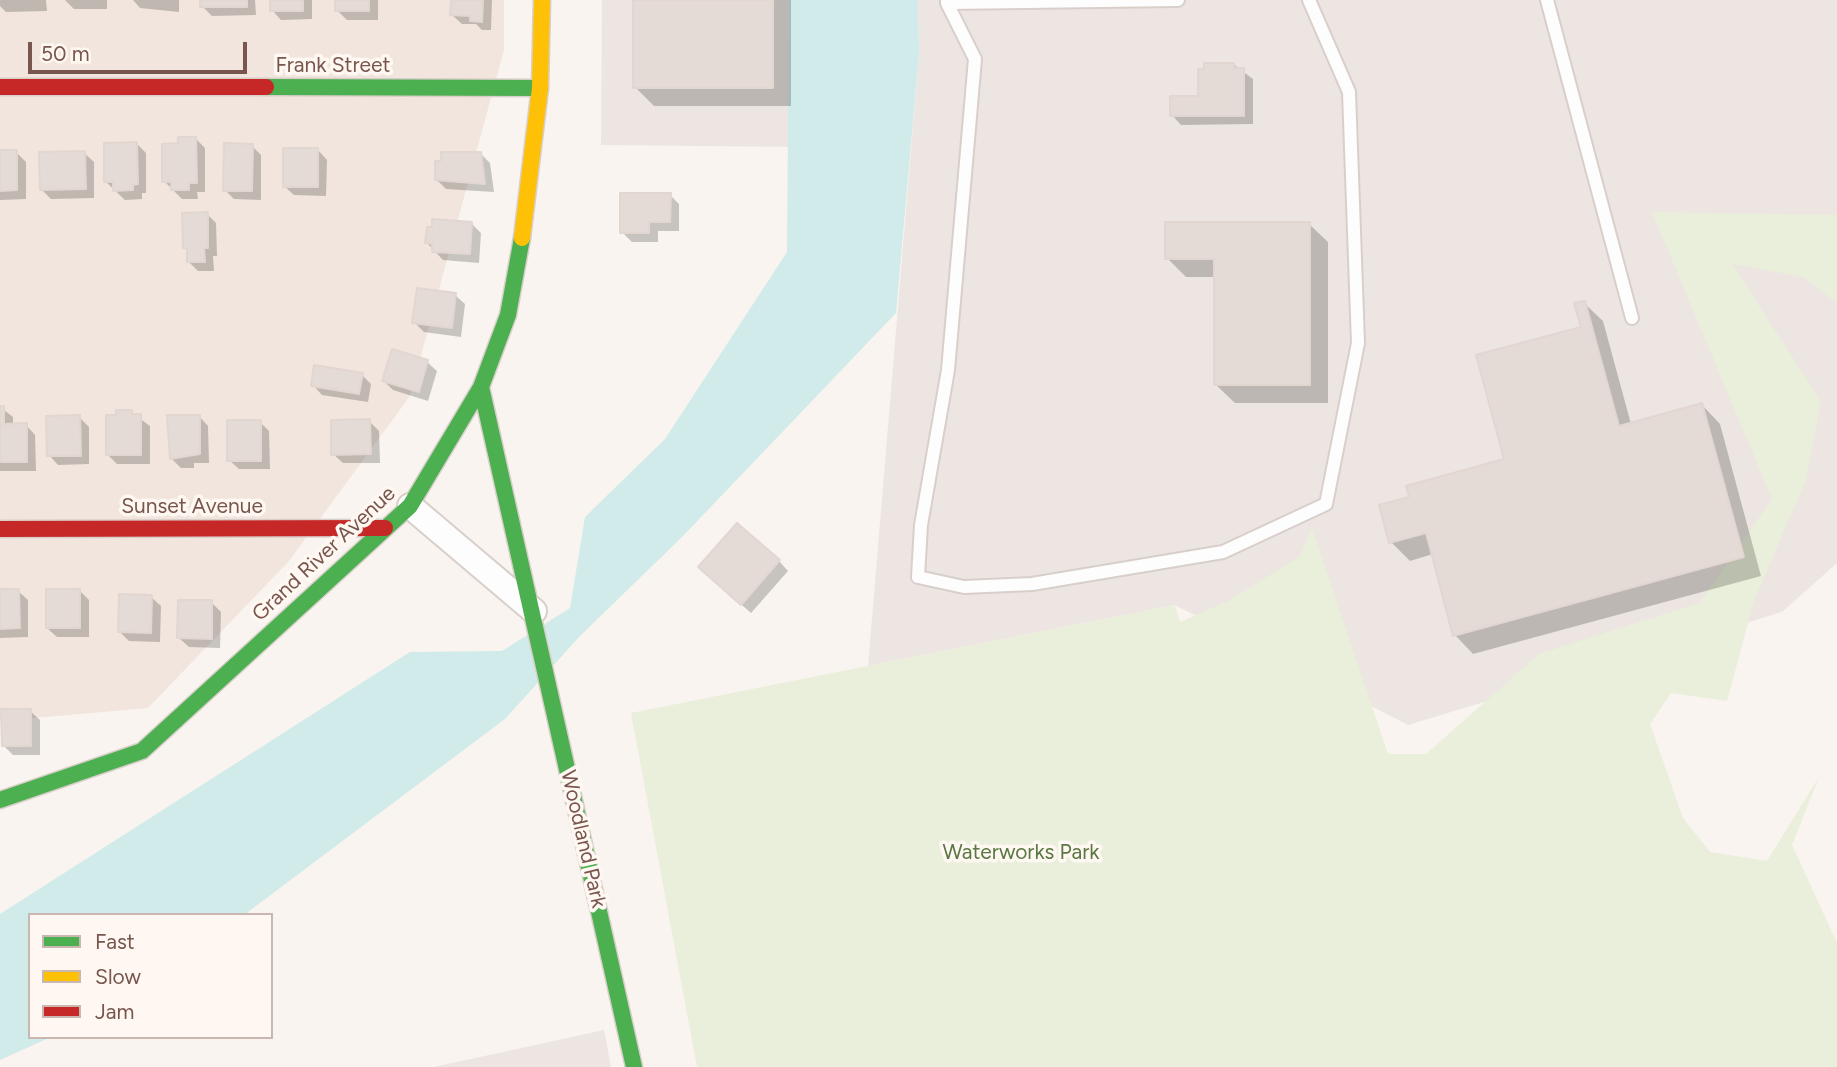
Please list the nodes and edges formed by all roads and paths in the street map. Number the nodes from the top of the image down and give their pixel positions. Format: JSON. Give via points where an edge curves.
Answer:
{"nodes":[{"id":1,"x":542,"y":0,"type":"edge"},
{"id":2,"x":1178,"y":0,"type":"edge"},
{"id":3,"x":1309,"y":0,"type":"edge"},
{"id":4,"x":1547,"y":0,"type":"edge"},
{"id":5,"x":947,"y":1,"type":"edge"},
{"id":6,"x":0,"y":87,"type":"edge"},
{"id":7,"x":541,"y":88,"type":"junction"},
{"id":8,"x":1632,"y":318,"type":"dead end"},
{"id":9,"x":481,"y":387,"type":"junction"},
{"id":10,"x":410,"y":506,"type":"junction"},
{"id":11,"x":385,"y":528,"type":"junction"},
{"id":12,"x":0,"y":529,"type":"edge"},
{"id":13,"x":534,"y":611,"type":"junction"},
{"id":14,"x":0,"y":800,"type":"edge"},
{"id":15,"x":634,"y":1067,"type":"edge"}],
"edges":[{"from":1,"to":7,"type":"street","name":"Grand River Avenue"},
{"from":2,"to":5,"type":"lane"},
{"from":3,"to":5,"type":"lane","via":[[1349,92],[1358,343],[1326,504],[1223,552],[1032,584],[964,587],[918,577],[921,526],[948,370],[975,59]]},
{"from":4,"to":8,"type":"lane"},
{"from":6,"to":7,"type":"street","name":"Frank Street"},
{"from":7,"to":9,"type":"street","name":"Grand River Avenue","via":[[508,315]]},
{"from":9,"to":10,"type":"street","name":"Grand River Avenue"},
{"from":9,"to":13,"type":"street","name":"Woodland Park"},
{"from":10,"to":11,"type":"street","name":"Grand River Avenue"},
{"from":10,"to":13,"type":"street"},
{"from":11,"to":12,"type":"street","name":"Sunset Avenue"},
{"from":11,"to":14,"type":"street","name":"Grand River Avenue","via":[[142,751]]},
{"from":13,"to":15,"type":"street","name":"Woodland Park"}]}
